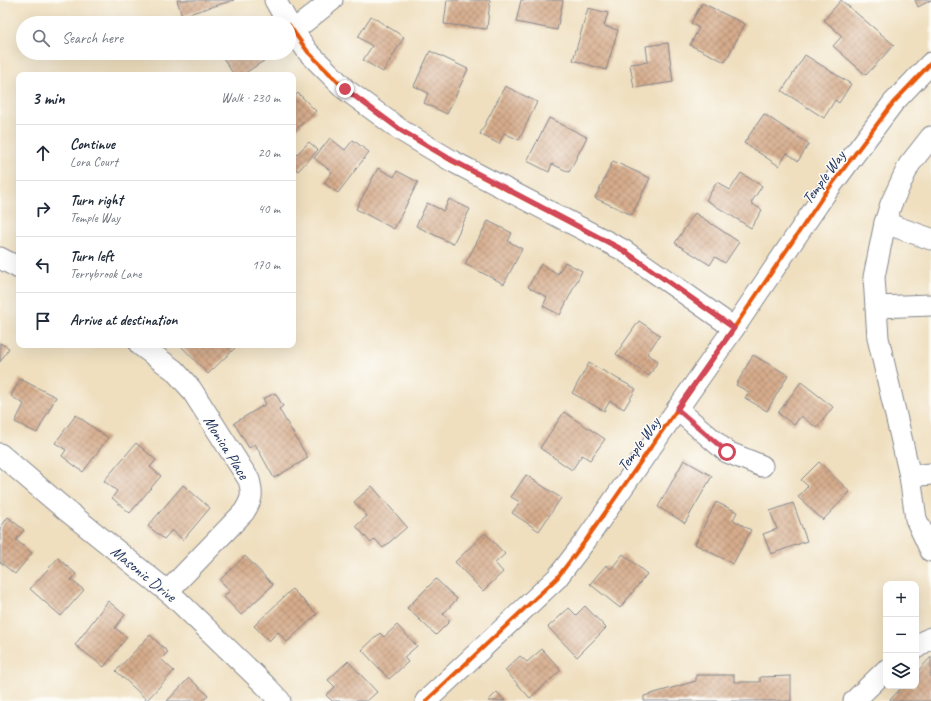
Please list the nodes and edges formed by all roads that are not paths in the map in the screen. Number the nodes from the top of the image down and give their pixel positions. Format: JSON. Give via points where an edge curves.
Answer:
{"nodes":[{"id":1,"x":275,"y":0,"type":"edge"},
{"id":2,"x":332,"y":0,"type":"edge"},
{"id":3,"x":284,"y":16,"type":"edge"},
{"id":4,"x":296,"y":22,"type":"edge"},
{"id":5,"x":296,"y":35,"type":"edge"},
{"id":6,"x":931,"y":63,"type":"edge"},
{"id":7,"x":931,"y":136,"type":"edge"},
{"id":8,"x":885,"y":223,"type":"junction"},
{"id":9,"x":931,"y":239,"type":"edge"},
{"id":10,"x":0,"y":258,"type":"edge"},
{"id":11,"x":16,"y":266,"type":"edge"},
{"id":12,"x":931,"y":305,"type":"edge"},
{"id":13,"x":876,"y":307,"type":"junction"},
{"id":14,"x":734,"y":328,"type":"junction"},
{"id":15,"x":144,"y":348,"type":"edge"},
{"id":16,"x":677,"y":409,"type":"junction"},
{"id":17,"x":0,"y":454,"type":"edge"},
{"id":18,"x":762,"y":466,"type":"dead end"},
{"id":19,"x":931,"y":474,"type":"edge"},
{"id":20,"x":910,"y":476,"type":"junction"},
{"id":21,"x":931,"y":551,"type":"edge"},
{"id":22,"x":168,"y":591,"type":"junction"},
{"id":23,"x":931,"y":638,"type":"edge"},
{"id":24,"x":919,"y":646,"type":"edge"},
{"id":25,"x":883,"y":673,"type":"edge"},
{"id":26,"x":280,"y":701,"type":"edge"},
{"id":27,"x":426,"y":701,"type":"edge"},
{"id":28,"x":854,"y":701,"type":"edge"}],
"edges":[{"from":1,"to":3,"type":"street"},
{"from":2,"to":4,"type":"street"},
{"from":5,"to":14,"type":"street","via":[[308,52],[345,89],[402,131],[623,250]]},
{"from":6,"to":14,"type":"street","name":"Temple Way","via":[[892,104],[824,194]]},
{"from":7,"to":8,"type":"street","via":[[909,165]]},
{"from":8,"to":9,"type":"street"},
{"from":8,"to":13,"type":"street","via":[[874,277]]},
{"from":10,"to":11,"type":"street"},
{"from":12,"to":13,"type":"street"},
{"from":13,"to":20,"type":"street","via":[[878,338]]},
{"from":14,"to":16,"type":"street","name":"Temple Way"},
{"from":15,"to":22,"type":"street","name":"Monica Place","via":[[174,370],[191,389],[249,480],[252,491],[251,501],[244,512]]},
{"from":16,"to":18,"type":"street","via":[[727,452]]},
{"from":16,"to":27,"type":"street","name":"Temple Way","via":[[586,540],[556,578]]},
{"from":17,"to":22,"type":"street","name":"Masonic Drive"},
{"from":19,"to":20,"type":"street"},
{"from":20,"to":21,"type":"street","via":[[916,519]]},
{"from":22,"to":26,"type":"street","name":"Masonic Drive"},
{"from":23,"to":24,"type":"street"},
{"from":25,"to":28,"type":"street"}]}
